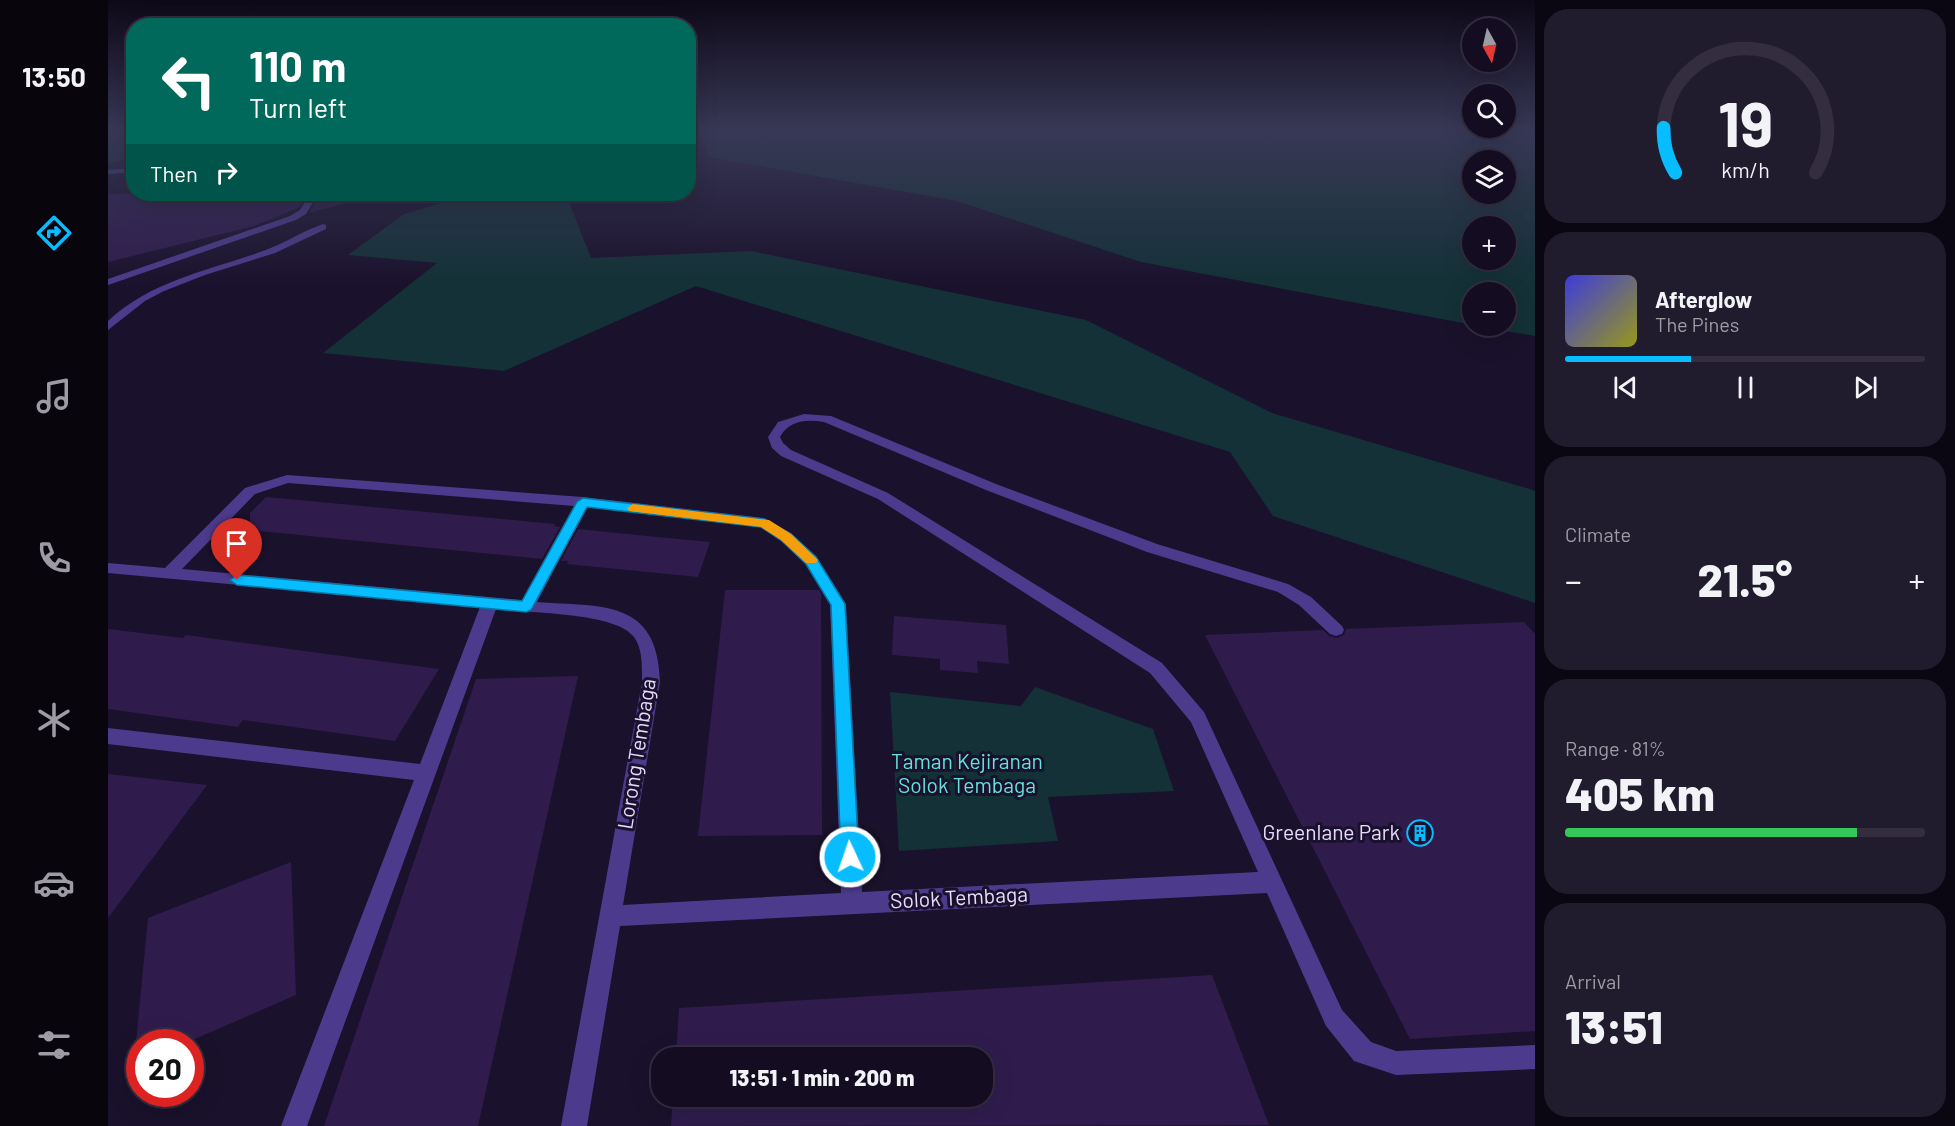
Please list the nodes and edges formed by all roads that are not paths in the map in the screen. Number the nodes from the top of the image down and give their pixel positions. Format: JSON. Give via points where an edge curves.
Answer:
{"nodes":[{"id":1,"x":310,"y":201,"type":"edge"},
{"id":2,"x":323,"y":227,"type":"dead end"},
{"id":3,"x":108,"y":282,"type":"edge"},
{"id":4,"x":108,"y":327,"type":"edge"},
{"id":5,"x":583,"y":502,"type":"junction"},
{"id":6,"x":108,"y":568,"type":"edge"},
{"id":7,"x":168,"y":574,"type":"junction"},
{"id":8,"x":490,"y":603,"type":"junction"},
{"id":9,"x":526,"y":607,"type":"junction"},
{"id":10,"x":1336,"y":630,"type":"dead end"},
{"id":11,"x":108,"y":736,"type":"edge"},
{"id":12,"x":426,"y":773,"type":"junction"},
{"id":13,"x":1273,"y":882,"type":"junction"},
{"id":14,"x":852,"y":903,"type":"junction"},
{"id":15,"x":610,"y":916,"type":"junction"},
{"id":16,"x":1535,"y":1057,"type":"edge"},
{"id":17,"x":294,"y":1126,"type":"edge"},
{"id":18,"x":574,"y":1126,"type":"edge"}],
"edges":[{"from":1,"to":3,"type":"street","via":[[293,218]]},
{"from":2,"to":4,"type":"street","via":[[267,253],[181,279],[145,297]]},
{"from":5,"to":7,"type":"street","via":[[287,478],[250,491]]},
{"from":5,"to":9,"type":"street"},
{"from":5,"to":14,"type":"street","via":[[764,523],[811,560],[838,604]]},
{"from":6,"to":7,"type":"street","name":"Lorong Tembaga"},
{"from":7,"to":8,"type":"street","name":"Lorong Tembaga"},
{"from":8,"to":9,"type":"street","name":"Lorong Tembaga"},
{"from":8,"to":12,"type":"street"},
{"from":9,"to":15,"type":"street","name":"Lorong Tembaga","via":[[627,621],[640,632],[651,655],[651,682]]},
{"from":10,"to":13,"type":"street","via":[[1305,601],[1283,588],[1152,548],[827,419],[796,418],[777,429],[774,437],[786,453],[883,495],[1156,668],[1198,717]]},
{"from":11,"to":12,"type":"street"},
{"from":12,"to":17,"type":"street"},
{"from":13,"to":14,"type":"street","name":"Solok Tembaga"},
{"from":13,"to":16,"type":"street","via":[[1334,1018],[1363,1052],[1396,1063]]},
{"from":14,"to":15,"type":"street","name":"Solok Tembaga"},
{"from":15,"to":18,"type":"street","name":"Lorong Tembaga"}]}
